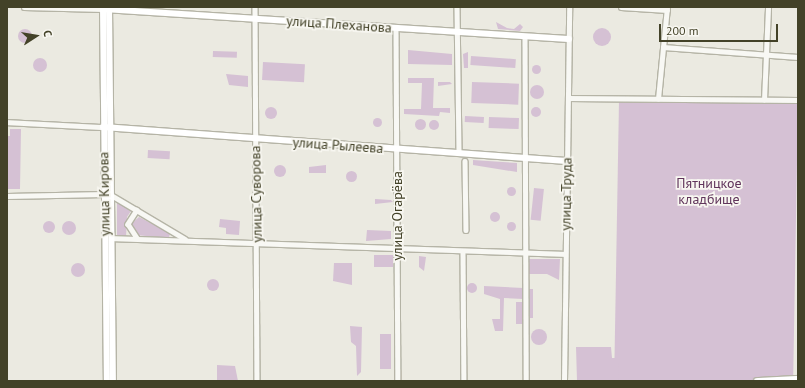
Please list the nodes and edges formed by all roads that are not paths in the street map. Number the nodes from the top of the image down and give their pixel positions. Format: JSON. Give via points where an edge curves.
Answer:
{"nodes":[{"id":1,"x":24,"y":7,"type":"edge"},
{"id":2,"x":255,"y":7,"type":"edge"},
{"id":3,"x":458,"y":7,"type":"edge"},
{"id":4,"x":569,"y":7,"type":"edge"},
{"id":5,"x":621,"y":7,"type":"edge"},
{"id":6,"x":768,"y":7,"type":"edge"},
{"id":7,"x":106,"y":8,"type":"edge"},
{"id":8,"x":667,"y":8,"type":"edge"},
{"id":9,"x":255,"y":17,"type":"junction"},
{"id":10,"x":396,"y":28,"type":"junction"},
{"id":11,"x":457,"y":32,"type":"junction"},
{"id":12,"x":525,"y":37,"type":"junction"},
{"id":13,"x":569,"y":39,"type":"junction"},
{"id":14,"x":663,"y":47,"type":"junction"},
{"id":15,"x":766,"y":55,"type":"junction"},
{"id":16,"x":798,"y":57,"type":"edge"},
{"id":17,"x":568,"y":98,"type":"junction"},
{"id":18,"x":658,"y":99,"type":"junction"},
{"id":19,"x":764,"y":100,"type":"junction"},
{"id":20,"x":798,"y":100,"type":"edge"},
{"id":21,"x":7,"y":122,"type":"edge"},
{"id":22,"x":107,"y":128,"type":"junction"},
{"id":23,"x":255,"y":139,"type":"junction"},
{"id":24,"x":397,"y":149,"type":"junction"},
{"id":25,"x":459,"y":153,"type":"junction"},
{"id":26,"x":525,"y":158,"type":"junction"},
{"id":27,"x":465,"y":161,"type":"dead end"},
{"id":28,"x":567,"y":161,"type":"junction"},
{"id":29,"x":107,"y":194,"type":"junction"},
{"id":30,"x":7,"y":196,"type":"edge"},
{"id":31,"x":137,"y":210,"type":"junction"},
{"id":32,"x":466,"y":230,"type":"dead end"},
{"id":33,"x":111,"y":238,"type":"junction"},
{"id":34,"x":137,"y":239,"type":"junction"},
{"id":35,"x":187,"y":240,"type":"junction"},
{"id":36,"x":256,"y":244,"type":"junction"},
{"id":37,"x":397,"y":249,"type":"junction"},
{"id":38,"x":463,"y":251,"type":"junction"},
{"id":39,"x":525,"y":253,"type":"junction"},
{"id":40,"x":565,"y":254,"type":"junction"},
{"id":41,"x":798,"y":379,"type":"edge"},
{"id":42,"x":107,"y":381,"type":"edge"},
{"id":43,"x":113,"y":381,"type":"edge"},
{"id":44,"x":257,"y":381,"type":"edge"},
{"id":45,"x":398,"y":381,"type":"edge"},
{"id":46,"x":464,"y":381,"type":"edge"},
{"id":47,"x":526,"y":381,"type":"edge"},
{"id":48,"x":564,"y":381,"type":"edge"},
{"id":49,"x":757,"y":381,"type":"edge"},
{"id":50,"x":774,"y":381,"type":"edge"}],
"edges":[{"from":1,"to":7,"type":"street","name":"улица Плеханова"},
{"from":2,"to":9,"type":"street","name":"улица Суворова"},
{"from":3,"to":11,"type":"street"},
{"from":4,"to":13,"type":"street","name":"улица Труда"},
{"from":5,"to":8,"type":"street"},
{"from":6,"to":15,"type":"street"},
{"from":7,"to":9,"type":"main road","name":"улица Плеханова"},
{"from":7,"to":22,"type":"main road","name":"улица Кирова"},
{"from":8,"to":14,"type":"street"},
{"from":9,"to":10,"type":"main road","name":"улица Плеханова"},
{"from":9,"to":23,"type":"street","name":"улица Суворова"},
{"from":10,"to":11,"type":"main road","name":"улица Плеханова"},
{"from":10,"to":24,"type":"street","name":"улица Огарёва"},
{"from":11,"to":12,"type":"main road","name":"улица Плеханова"},
{"from":11,"to":25,"type":"street"},
{"from":12,"to":13,"type":"main road","name":"улица Плеханова"},
{"from":12,"to":26,"type":"street"},
{"from":13,"to":17,"type":"street","name":"улица Труда"},
{"from":14,"to":15,"type":"street"},
{"from":14,"to":18,"type":"street"},
{"from":15,"to":16,"type":"street"},
{"from":15,"to":19,"type":"street"},
{"from":17,"to":18,"type":"street"},
{"from":17,"to":28,"type":"street","name":"улица Труда"},
{"from":18,"to":19,"type":"street"},
{"from":19,"to":20,"type":"street"},
{"from":21,"to":22,"type":"street","name":"улица Рылеева"},
{"from":22,"to":23,"type":"main road","name":"улица Рылеева"},
{"from":22,"to":29,"type":"main road","name":"улица Кирова"},
{"from":23,"to":24,"type":"main road","name":"улица Рылеева"},
{"from":23,"to":36,"type":"street","name":"улица Суворова"},
{"from":24,"to":25,"type":"main road","name":"улица Рылеева"},
{"from":24,"to":37,"type":"street","name":"улица Огарёва"},
{"from":25,"to":26,"type":"main road","name":"улица Рылеева"},
{"from":26,"to":28,"type":"main road","name":"улица Рылеева"},
{"from":26,"to":39,"type":"street"},
{"from":27,"to":32,"type":"street"},
{"from":28,"to":40,"type":"street","name":"улица Труда"},
{"from":29,"to":30,"type":"street"},
{"from":29,"to":31,"type":"street"},
{"from":29,"to":33,"type":"main road","name":"улица Кирова"},
{"from":29,"to":42,"type":"main road","name":"улица Кирова"},
{"from":31,"to":34,"type":"street","via":[[128,224]]},
{"from":31,"to":35,"type":"street"},
{"from":33,"to":34,"type":"street"},
{"from":33,"to":43,"type":"main road","name":"улица Кирова"},
{"from":34,"to":35,"type":"street"},
{"from":35,"to":36,"type":"street"},
{"from":36,"to":37,"type":"street"},
{"from":36,"to":44,"type":"street","name":"улица Суворова"},
{"from":37,"to":38,"type":"street"},
{"from":37,"to":45,"type":"street","name":"улица Огарёва"},
{"from":38,"to":39,"type":"street"},
{"from":38,"to":46,"type":"street"},
{"from":39,"to":40,"type":"street"},
{"from":39,"to":47,"type":"street"},
{"from":40,"to":48,"type":"street","name":"улица Труда"},
{"from":41,"to":50,"type":"main road"},
{"from":49,"to":50,"type":"main road"}]}
